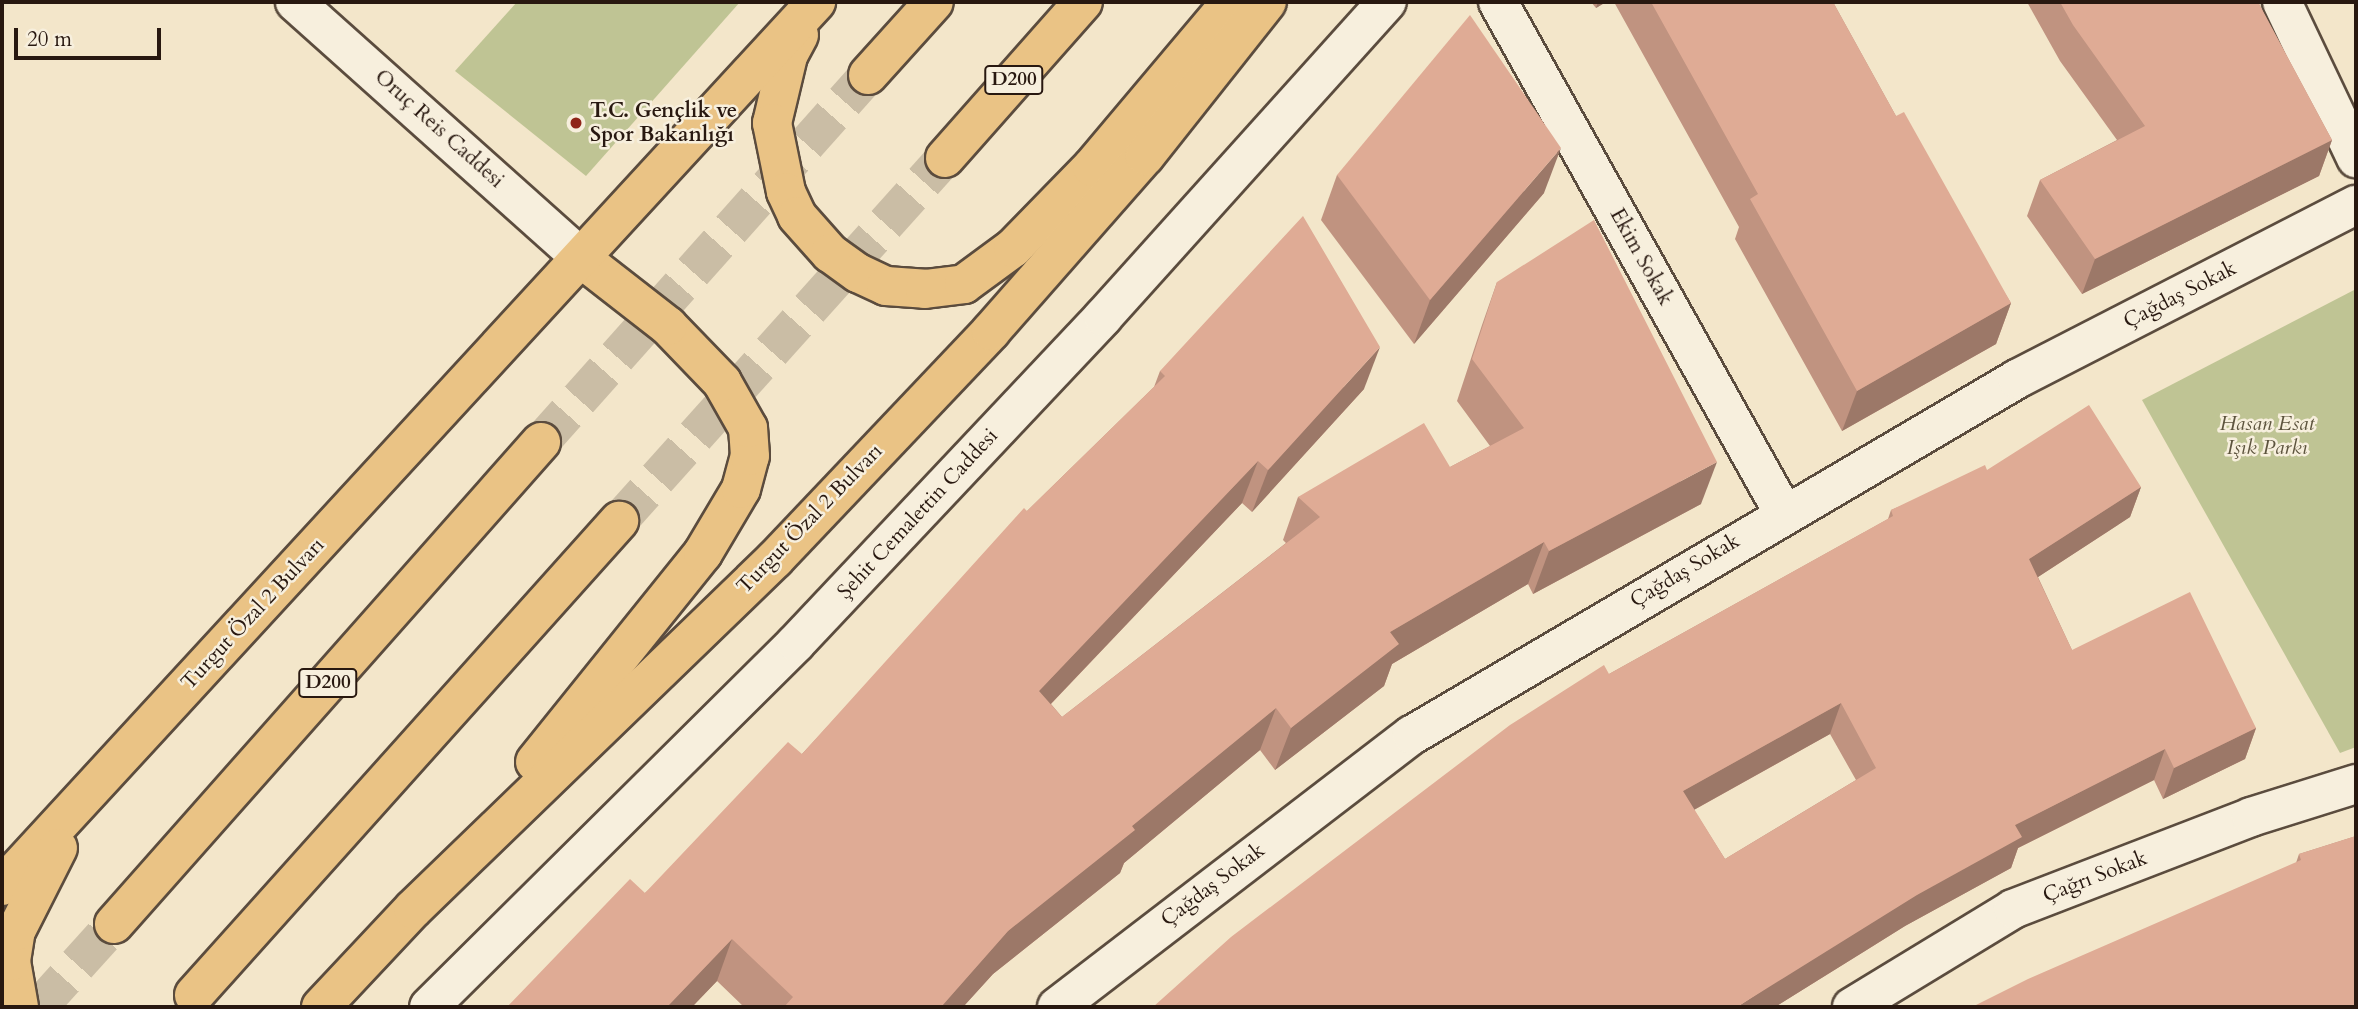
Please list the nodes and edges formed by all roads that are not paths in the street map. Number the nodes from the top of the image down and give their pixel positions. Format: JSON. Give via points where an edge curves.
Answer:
{"nodes":[{"id":1,"x":295,"y":2,"type":"edge"},
{"id":2,"x":816,"y":2,"type":"edge"},
{"id":3,"x":934,"y":2,"type":"edge"},
{"id":4,"x":1083,"y":2,"type":"edge"},
{"id":5,"x":1231,"y":2,"type":"edge"},
{"id":6,"x":1267,"y":2,"type":"edge"},
{"id":7,"x":1387,"y":2,"type":"edge"},
{"id":8,"x":1498,"y":2,"type":"edge"},
{"id":9,"x":2282,"y":2,"type":"edge"},
{"id":10,"x":868,"y":75,"type":"tunnel mouth"},
{"id":11,"x":945,"y":158,"type":"tunnel mouth"},
{"id":12,"x":2356,"y":158,"type":"edge"},
{"id":13,"x":2356,"y":205,"type":"edge"},
{"id":14,"x":582,"y":258,"type":"junction"},
{"id":15,"x":541,"y":442,"type":"tunnel mouth"},
{"id":16,"x":1783,"y":512,"type":"junction"},
{"id":17,"x":619,"y":521,"type":"tunnel mouth"},
{"id":18,"x":130,"y":747,"type":"junction"},
{"id":19,"x":2356,"y":784,"type":"edge"},
{"id":20,"x":2,"y":886,"type":"edge"},
{"id":21,"x":414,"y":909,"type":"junction"},
{"id":22,"x":114,"y":923,"type":"tunnel mouth"},
{"id":23,"x":194,"y":995,"type":"dead end"},
{"id":24,"x":19,"y":1007,"type":"edge"},
{"id":25,"x":321,"y":1007,"type":"edge"},
{"id":26,"x":429,"y":1007,"type":"edge"},
{"id":27,"x":1057,"y":1007,"type":"edge"},
{"id":28,"x":1852,"y":1007,"type":"edge"}],
"edges":[{"from":1,"to":14,"type":"street","name":"Oruç Reis Caddesi"},
{"from":2,"to":5,"type":"highway","name":"Turgut Özal 2 Bulvarı","via":[[788,56],[776,96],[772,123],[786,192],[797,216],[830,253],[886,286],[925,289],[964,284],[1013,248],[1092,167]]},
{"from":2,"to":14,"type":"highway","name":"Turgut Özal 2 Bulvarı"},
{"from":3,"to":10,"type":"highway"},
{"from":4,"to":11,"type":"highway","number":"D200"},
{"from":6,"to":21,"type":"highway","name":"Turgut Özal 2 Bulvarı","via":[[1146,156],[991,331],[775,559]]},
{"from":7,"to":26,"type":"street","name":"Şehit Cemalettin Caddesi","via":[[1103,317],[796,643]]},
{"from":8,"to":16,"type":"street","name":"Ekim Sokak"},
{"from":9,"to":12,"type":"street"},
{"from":13,"to":16,"type":"street","name":"Çağdaş Sokak","via":[[2017,379]]},
{"from":14,"to":18,"type":"highway","name":"Turgut Özal 2 Bulvarı"},
{"from":14,"to":21,"type":"highway","via":[[668,326],[722,382],[748,428],[750,456],[741,489],[703,553]]},
{"from":15,"to":22,"type":"highway","number":"D200"},
{"from":16,"to":27,"type":"street","name":"Çağdaş Sokak","via":[[1412,735]]},
{"from":17,"to":23,"type":"highway"},
{"from":18,"to":20,"type":"highway","name":"Turgut Özal 2 Bulvarı"},
{"from":18,"to":24,"type":"highway","via":[[72,826],[37,883],[16,931],[11,961]]},
{"from":19,"to":28,"type":"street","name":"Çağrı Sokak","via":[[2251,817],[2013,909]]},
{"from":21,"to":25,"type":"highway","name":"Turgut Özal 2 Bulvarı"}]}
